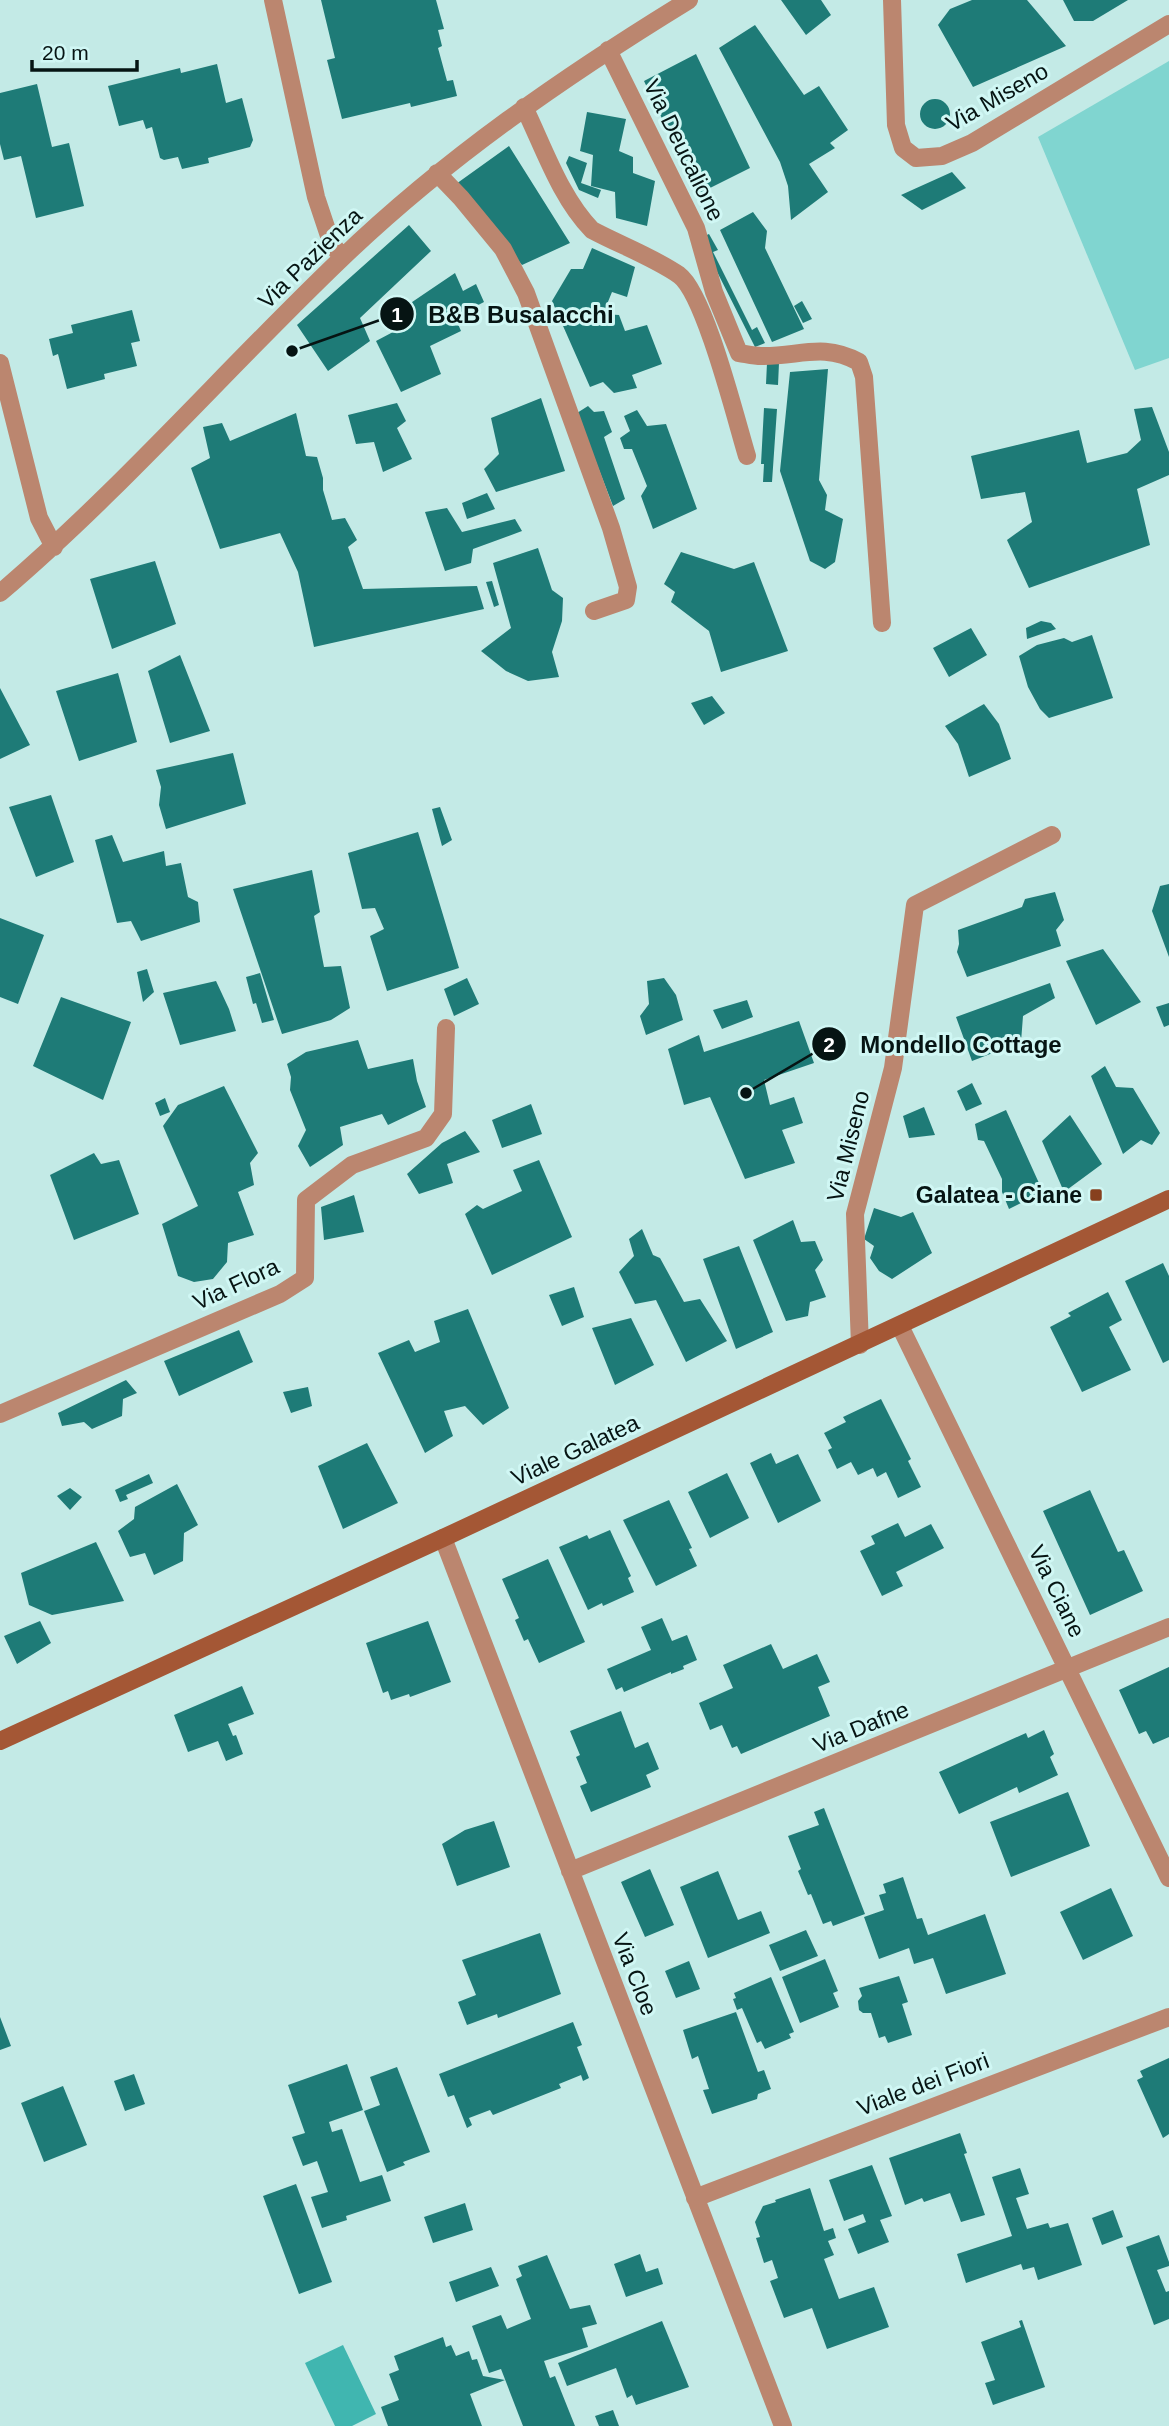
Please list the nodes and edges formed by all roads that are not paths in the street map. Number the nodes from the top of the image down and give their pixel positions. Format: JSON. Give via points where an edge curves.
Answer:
{"nodes":[{"id":1,"x":273,"y":0,"type":"edge"},
{"id":2,"x":689,"y":0,"type":"edge"},
{"id":3,"x":892,"y":0,"type":"edge"},
{"id":4,"x":1169,"y":24,"type":"edge"},
{"id":5,"x":608,"y":50,"type":"junction"},
{"id":6,"x":524,"y":107,"type":"junction"},
{"id":7,"x":437,"y":173,"type":"junction"},
{"id":8,"x":342,"y":258,"type":"junction"},
{"id":9,"x":0,"y":363,"type":"edge"},
{"id":10,"x":747,"y":456,"type":"dead end"},
{"id":11,"x":54,"y":547,"type":"junction"},
{"id":12,"x":0,"y":593,"type":"edge"},
{"id":13,"x":594,"y":611,"type":"dead end"},
{"id":14,"x":882,"y":622,"type":"dead end"},
{"id":15,"x":1052,"y":835,"type":"dead end"},
{"id":16,"x":446,"y":1028,"type":"dead end"},
{"id":17,"x":1169,"y":1199,"type":"edge"},
{"id":18,"x":900,"y":1326,"type":"junction"},
{"id":19,"x":860,"y":1345,"type":"junction"},
{"id":20,"x":0,"y":1414,"type":"edge"},
{"id":21,"x":443,"y":1538,"type":"junction"},
{"id":22,"x":1169,"y":1627,"type":"edge"},
{"id":23,"x":1068,"y":1670,"type":"junction"},
{"id":24,"x":0,"y":1741,"type":"edge"},
{"id":25,"x":570,"y":1871,"type":"junction"},
{"id":26,"x":1169,"y":1878,"type":"edge"},
{"id":27,"x":1169,"y":2017,"type":"edge"},
{"id":28,"x":695,"y":2198,"type":"junction"},
{"id":29,"x":783,"y":2426,"type":"edge"}],
"edges":[{"from":1,"to":8,"type":"street","via":[[316,197],[331,242]]},
{"from":2,"to":5,"type":"street","name":"Via Pazienza"},
{"from":3,"to":4,"type":"street","name":"Via Miseno","via":[[895,125],[903,148],[916,158],[942,156],[972,143]]},
{"from":5,"to":6,"type":"street","name":"Via Pazienza"},
{"from":5,"to":14,"type":"street","name":"Via Deucalione","via":[[696,228],[739,353],[762,356],[809,351],[844,354],[859,362],[864,377]]},
{"from":6,"to":7,"type":"street","name":"Via Pazienza"},
{"from":6,"to":10,"type":"street","via":[[566,193],[592,230],[680,276],[695,293]]},
{"from":7,"to":8,"type":"street","name":"Via Pazienza"},
{"from":7,"to":13,"type":"street","via":[[503,249],[526,293],[558,378],[628,587],[626,600]]},
{"from":8,"to":11,"type":"street","name":"Via Pazienza"},
{"from":9,"to":11,"type":"street","via":[[39,518]]},
{"from":11,"to":12,"type":"street","name":"Via Pazienza"},
{"from":15,"to":19,"type":"street","name":"Via Miseno","via":[[915,905],[893,1068],[855,1214]]},
{"from":16,"to":20,"type":"street","name":"Via Flora","via":[[443,1114],[426,1138],[352,1165],[306,1200],[305,1278],[280,1294]]},
{"from":17,"to":18,"type":"main road","name":"Viale Galatea"},
{"from":18,"to":19,"type":"main road","name":"Viale Galatea"},
{"from":18,"to":23,"type":"street","name":"Via Ciane"},
{"from":19,"to":21,"type":"main road","name":"Viale Galatea"},
{"from":21,"to":24,"type":"main road","name":"Viale Galatea"},
{"from":21,"to":25,"type":"street","name":"Via Cloe"},
{"from":22,"to":23,"type":"street","name":"Via Dafne"},
{"from":23,"to":25,"type":"street","name":"Via Dafne"},
{"from":23,"to":26,"type":"street","name":"Via Ciane"},
{"from":25,"to":28,"type":"street","name":"Via Cloe"},
{"from":27,"to":28,"type":"street","name":"Viale dei Fiori"},
{"from":28,"to":29,"type":"street","name":"Via Cloe"}]}
